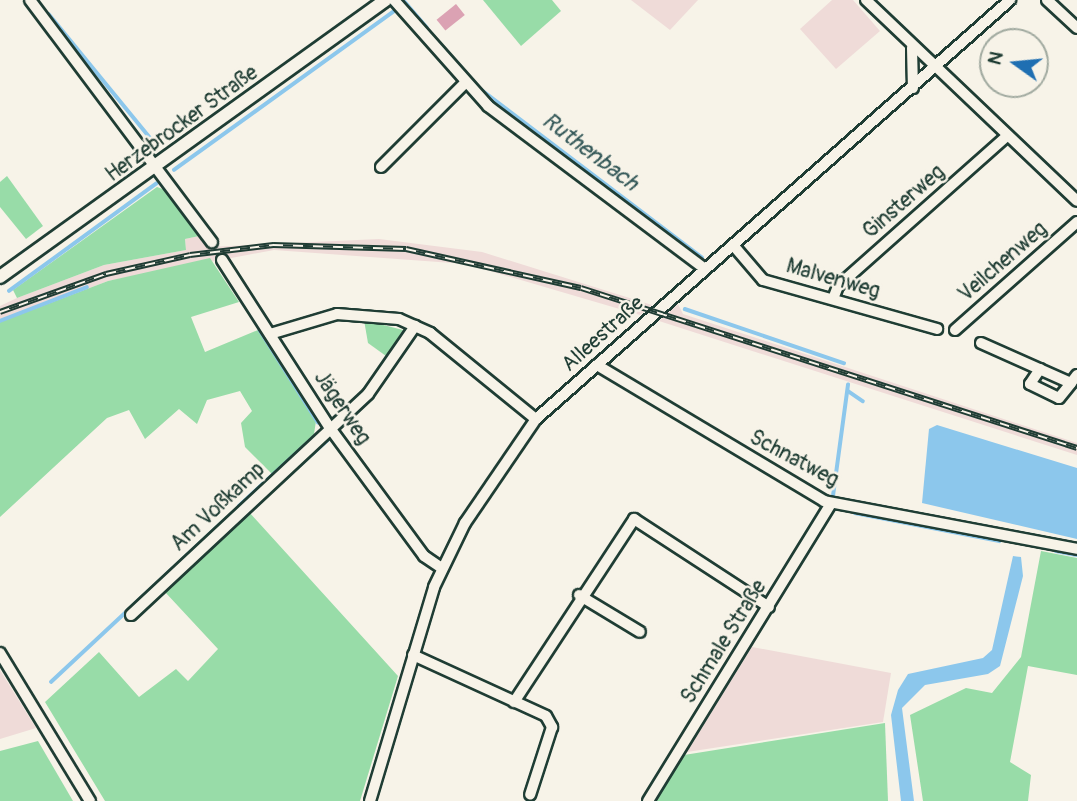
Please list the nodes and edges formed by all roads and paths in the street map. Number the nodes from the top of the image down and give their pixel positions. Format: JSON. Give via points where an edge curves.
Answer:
{"nodes":[{"id":1,"x":30,"y":0,"type":"edge"},
{"id":2,"x":386,"y":0,"type":"edge"},
{"id":3,"x":394,"y":0,"type":"edge"},
{"id":4,"x":866,"y":0,"type":"edge"},
{"id":5,"x":1010,"y":0,"type":"edge"},
{"id":6,"x":1047,"y":0,"type":"edge"},
{"id":7,"x":1077,"y":28,"type":"edge"},
{"id":8,"x":912,"y":48,"type":"junction"},
{"id":9,"x":937,"y":69,"type":"junction"},
{"id":10,"x":465,"y":83,"type":"junction"},
{"id":11,"x":913,"y":88,"type":"junction"},
{"id":12,"x":1006,"y":137,"type":"junction"},
{"id":13,"x":159,"y":166,"type":"junction"},
{"id":14,"x":381,"y":167,"type":"dead end"},
{"id":15,"x":1077,"y":201,"type":"edge"},
{"id":16,"x":1077,"y":222,"type":"edge"},
{"id":17,"x":212,"y":242,"type":"dead end"},
{"id":18,"x":733,"y":245,"type":"junction"},
{"id":19,"x":222,"y":260,"type":"dead end"},
{"id":20,"x":705,"y":269,"type":"junction"},
{"id":21,"x":0,"y":277,"type":"edge"},
{"id":22,"x":833,"y":299,"type":"junction"},
{"id":23,"x":415,"y":326,"type":"junction"},
{"id":24,"x":937,"y":329,"type":"dead end"},
{"id":25,"x":955,"y":330,"type":"dead end"},
{"id":26,"x":270,"y":334,"type":"junction"},
{"id":27,"x":981,"y":343,"type":"dead end"},
{"id":28,"x":597,"y":365,"type":"junction"},
{"id":29,"x":1040,"y":369,"type":"junction"},
{"id":30,"x":1074,"y":379,"type":"edge"},
{"id":31,"x":536,"y":419,"type":"junction"},
{"id":32,"x":330,"y":428,"type":"junction"},
{"id":33,"x":831,"y":503,"type":"junction"},
{"id":34,"x":1077,"y":549,"type":"edge"},
{"id":35,"x":442,"y":568,"type":"junction"},
{"id":36,"x":579,"y":595,"type":"junction"},
{"id":37,"x":769,"y":607,"type":"junction"},
{"id":38,"x":131,"y":615,"type":"dead end"},
{"id":39,"x":640,"y":632,"type":"dead end"},
{"id":40,"x":0,"y":653,"type":"edge"},
{"id":41,"x":413,"y":655,"type":"junction"},
{"id":42,"x":514,"y":702,"type":"junction"},
{"id":43,"x":530,"y":795,"type":"dead end"},
{"id":44,"x":90,"y":801,"type":"edge"},
{"id":45,"x":370,"y":801,"type":"edge"},
{"id":46,"x":648,"y":801,"type":"edge"}],
"edges":[{"from":1,"to":13,"type":"street"},
{"from":2,"to":13,"type":"main road","name":"Herzebrocker Straße"},
{"from":3,"to":10,"type":"street"},
{"from":4,"to":8,"type":"street"},
{"from":5,"to":9,"type":"street","name":"Alleestraße"},
{"from":6,"to":7,"type":"street"},
{"from":8,"to":9,"type":"street"},
{"from":8,"to":11,"type":"street"},
{"from":9,"to":11,"type":"street","name":"Alleestraße"},
{"from":9,"to":12,"type":"street"},
{"from":10,"to":14,"type":"street"},
{"from":10,"to":20,"type":"street"},
{"from":11,"to":18,"type":"street","name":"Alleestraße"},
{"from":12,"to":15,"type":"street"},
{"from":12,"to":22,"type":"street","name":"Ginsterweg","via":[[838,286]]},
{"from":13,"to":17,"type":"street"},
{"from":13,"to":21,"type":"main road","name":"Herzebrocker Straße"},
{"from":16,"to":25,"type":"street","name":"Veilchenweg"},
{"from":18,"to":20,"type":"street","name":"Alleestraße"},
{"from":18,"to":22,"type":"street","name":"Malvenweg","via":[[764,280]]},
{"from":19,"to":26,"type":"street","name":"Jägerweg"},
{"from":20,"to":28,"type":"street","name":"Alleestraße"},
{"from":22,"to":24,"type":"street","name":"Malvenweg"},
{"from":23,"to":26,"type":"street","via":[[337,314]]},
{"from":23,"to":31,"type":"street"},
{"from":23,"to":32,"type":"street","name":"Am Voßkamp","via":[[368,394]]},
{"from":26,"to":32,"type":"street","name":"Jägerweg"},
{"from":27,"to":29,"type":"street"},
{"from":28,"to":31,"type":"street","name":"Alleestraße"},
{"from":28,"to":33,"type":"street","name":"Schnatweg"},
{"from":29,"to":30,"type":"street"},
{"from":29,"to":30,"type":"street","via":[[1030,384],[1059,398]]},
{"from":31,"to":35,"type":"street","name":"Alleestraße","via":[[482,495]]},
{"from":32,"to":35,"type":"street","name":"Jägerweg","via":[[424,556]]},
{"from":32,"to":38,"type":"street","name":"Am Voßkamp"},
{"from":33,"to":34,"type":"street","name":"Schnatweg"},
{"from":33,"to":37,"type":"street","name":"Schmale Straße"},
{"from":35,"to":41,"type":"street","name":"Alleestraße"},
{"from":36,"to":37,"type":"street","via":[[634,519]]},
{"from":36,"to":39,"type":"street"},
{"from":36,"to":42,"type":"street"},
{"from":37,"to":46,"type":"street","name":"Schmale Straße"},
{"from":40,"to":44,"type":"street"},
{"from":41,"to":42,"type":"street"},
{"from":41,"to":45,"type":"street","name":"Alleestraße"},
{"from":42,"to":43,"type":"street","via":[[546,716],[552,727]]}]}
